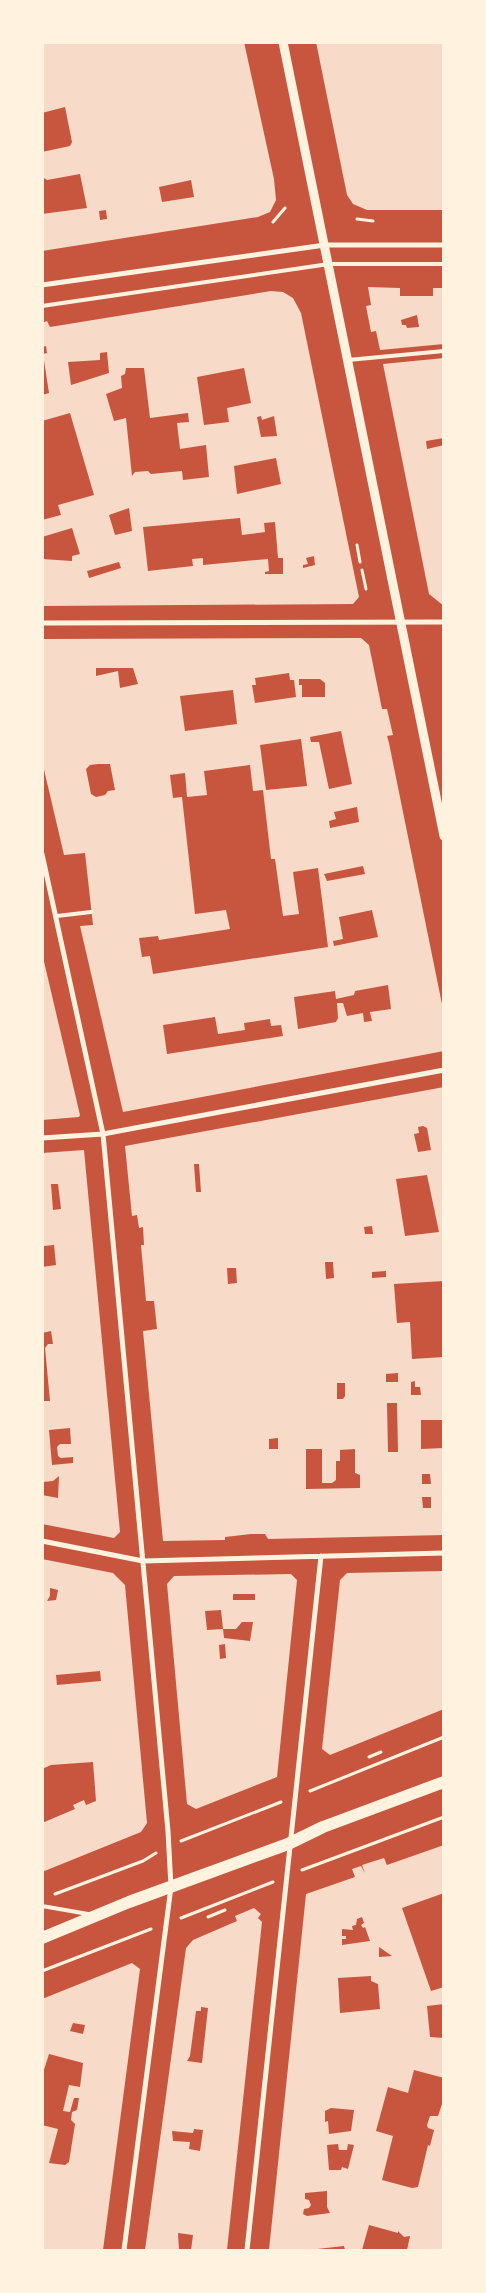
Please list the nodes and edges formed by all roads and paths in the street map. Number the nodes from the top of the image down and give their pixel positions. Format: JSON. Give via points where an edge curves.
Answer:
{"nodes":[{"id":1,"x":283,"y":42,"type":"edge"},
{"id":2,"x":285,"y":208,"type":"dead end"},
{"id":3,"x":357,"y":219,"type":"dead end"},
{"id":4,"x":373,"y":221,"type":"dead end"},
{"id":5,"x":273,"y":222,"type":"dead end"},
{"id":6,"x":325,"y":245,"type":"junction"},
{"id":7,"x":444,"y":245,"type":"edge"},
{"id":8,"x":329,"y":264,"type":"junction"},
{"id":9,"x":444,"y":264,"type":"edge"},
{"id":10,"x":42,"y":285,"type":"edge"},
{"id":11,"x":42,"y":306,"type":"edge"},
{"id":12,"x":444,"y":351,"type":"edge"},
{"id":13,"x":348,"y":360,"type":"junction"},
{"id":14,"x":357,"y":545,"type":"dead end"},
{"id":15,"x":360,"y":562,"type":"dead end"},
{"id":16,"x":362,"y":570,"type":"dead end"},
{"id":17,"x":366,"y":589,"type":"dead end"},
{"id":18,"x":400,"y":622,"type":"junction"},
{"id":19,"x":444,"y":622,"type":"edge"},
{"id":20,"x":42,"y":623,"type":"edge"},
{"id":21,"x":444,"y":836,"type":"edge"},
{"id":22,"x":42,"y":854,"type":"edge"},
{"id":23,"x":91,"y":912,"type":"dead end"},
{"id":24,"x":57,"y":916,"type":"junction"},
{"id":25,"x":444,"y":1070,"type":"edge"},
{"id":26,"x":103,"y":1134,"type":"junction"},
{"id":27,"x":42,"y":1138,"type":"edge"},
{"id":28,"x":42,"y":1541,"type":"edge"},
{"id":29,"x":444,"y":1553,"type":"edge"},
{"id":30,"x":321,"y":1556,"type":"junction"},
{"id":31,"x":143,"y":1560,"type":"junction"},
{"id":32,"x":444,"y":1737,"type":"edge"},
{"id":33,"x":381,"y":1752,"type":"dead end"},
{"id":34,"x":369,"y":1757,"type":"dead end"},
{"id":35,"x":444,"y":1782,"type":"edge"},
{"id":36,"x":294,"y":1797,"type":"junction"},
{"id":37,"x":444,"y":1817,"type":"edge"},
{"id":38,"x":288,"y":1844,"type":"junction"},
{"id":39,"x":169,"y":1846,"type":"junction"},
{"id":40,"x":306,"y":1868,"type":"dead end"},
{"id":41,"x":171,"y":1887,"type":"junction"},
{"id":42,"x":250,"y":1891,"type":"dead end"},
{"id":43,"x":52,"y":1895,"type":"dead end"},
{"id":44,"x":42,"y":1906,"type":"edge"},
{"id":45,"x":225,"y":1910,"type":"dead end"},
{"id":46,"x":98,"y":1915,"type":"junction"},
{"id":47,"x":186,"y":1916,"type":"dead end"},
{"id":48,"x":208,"y":1917,"type":"dead end"},
{"id":49,"x":132,"y":1937,"type":"dead end"},
{"id":50,"x":42,"y":1938,"type":"edge"},
{"id":51,"x":42,"y":1971,"type":"edge"},
{"id":52,"x":124,"y":2250,"type":"edge"},
{"id":53,"x":247,"y":2250,"type":"edge"}],
"edges":[{"from":1,"to":6,"type":"street"},
{"from":2,"to":5,"type":"path"},
{"from":3,"to":4,"type":"path"},
{"from":6,"to":7,"type":"street"},
{"from":6,"to":8,"type":"street"},
{"from":6,"to":10,"type":"street"},
{"from":8,"to":9,"type":"lane"},
{"from":8,"to":11,"type":"lane"},
{"from":8,"to":13,"type":"street"},
{"from":12,"to":13,"type":"lane"},
{"from":13,"to":18,"type":"street"},
{"from":14,"to":15,"type":"path"},
{"from":16,"to":17,"type":"path"},
{"from":18,"to":19,"type":"street"},
{"from":18,"to":20,"type":"street"},
{"from":18,"to":21,"type":"street"},
{"from":22,"to":24,"type":"street"},
{"from":23,"to":24,"type":"lane"},
{"from":24,"to":26,"type":"street"},
{"from":25,"to":26,"type":"street"},
{"from":26,"to":27,"type":"street"},
{"from":26,"to":31,"type":"street"},
{"from":28,"to":31,"type":"street"},
{"from":29,"to":30,"type":"street"},
{"from":30,"to":31,"type":"street"},
{"from":30,"to":36,"type":"street"},
{"from":31,"to":39,"type":"street"},
{"from":32,"to":36,"type":"path"},
{"from":33,"to":34,"type":"path"},
{"from":35,"to":38,"type":"main road","via":[[323,1827]]},
{"from":36,"to":38,"type":"street"},
{"from":36,"to":39,"type":"path"},
{"from":37,"to":40,"type":"path"},
{"from":38,"to":41,"type":"main road"},
{"from":38,"to":53,"type":"street"},
{"from":39,"to":41,"type":"street"},
{"from":39,"to":43,"type":"path","via":[[143,1861]]},
{"from":41,"to":46,"type":"main road"},
{"from":41,"to":52,"type":"street"},
{"from":42,"to":47,"type":"path"},
{"from":44,"to":46,"type":"lane"},
{"from":45,"to":48,"type":"path"},
{"from":46,"to":50,"type":"main road"},
{"from":49,"to":51,"type":"path"}]}
